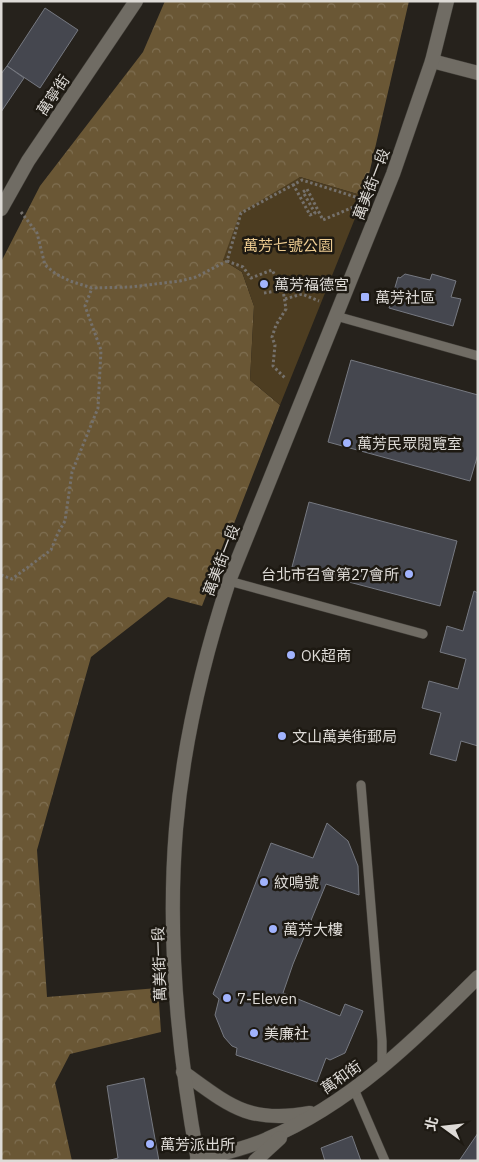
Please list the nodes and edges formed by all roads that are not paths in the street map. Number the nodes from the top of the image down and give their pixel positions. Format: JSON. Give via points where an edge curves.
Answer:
{"nodes":[{"id":1,"x":136,"y":1,"type":"edge"},
{"id":2,"x":447,"y":1,"type":"edge"},
{"id":3,"x":432,"y":61,"type":"junction"},
{"id":4,"x":478,"y":73,"type":"edge"},
{"id":5,"x":1,"y":209,"type":"edge"},
{"id":6,"x":336,"y":316,"type":"junction"},
{"id":7,"x":478,"y":356,"type":"edge"},
{"id":8,"x":229,"y":581,"type":"junction"},
{"id":9,"x":423,"y":634,"type":"dead end"},
{"id":10,"x":361,"y":785,"type":"dead end"},
{"id":11,"x":478,"y":977,"type":"edge"},
{"id":12,"x":382,"y":1067,"type":"junction"},
{"id":13,"x":183,"y":1072,"type":"junction"},
{"id":14,"x":354,"y":1089,"type":"junction"},
{"id":15,"x":320,"y":1111,"type":"junction"},
{"id":16,"x":292,"y":1127,"type":"junction"},
{"id":17,"x":198,"y":1160,"type":"edge"},
{"id":18,"x":255,"y":1161,"type":"edge"},
{"id":19,"x":385,"y":1161,"type":"edge"}],
"edges":[{"from":1,"to":5,"type":"street","name":"萬寧街","via":[[28,161]]},
{"from":2,"to":3,"type":"street","name":"萬美街一段"},
{"from":3,"to":4,"type":"street"},
{"from":3,"to":6,"type":"street","name":"萬美街一段","via":[[393,174]]},
{"from":6,"to":7,"type":"lane"},
{"from":6,"to":8,"type":"street","name":"萬美街一段"},
{"from":8,"to":9,"type":"lane"},
{"from":8,"to":13,"type":"street","name":"萬美街一段","via":[[201,680],[176,829],[175,980]]},
{"from":10,"to":12,"type":"lane"},
{"from":11,"to":12,"type":"street","name":"萬和街"},
{"from":12,"to":14,"type":"street","name":"萬和街"},
{"from":13,"to":15,"type":"street","via":[[213,1095],[245,1112],[287,1117]]},
{"from":13,"to":17,"type":"street","name":"萬美街一段"},
{"from":14,"to":15,"type":"street","name":"萬和街"},
{"from":14,"to":19,"type":"lane"},
{"from":15,"to":16,"type":"street","name":"萬和街"},
{"from":16,"to":17,"type":"street","name":"萬和街","via":[[266,1140]]},
{"from":16,"to":18,"type":"street"}]}
